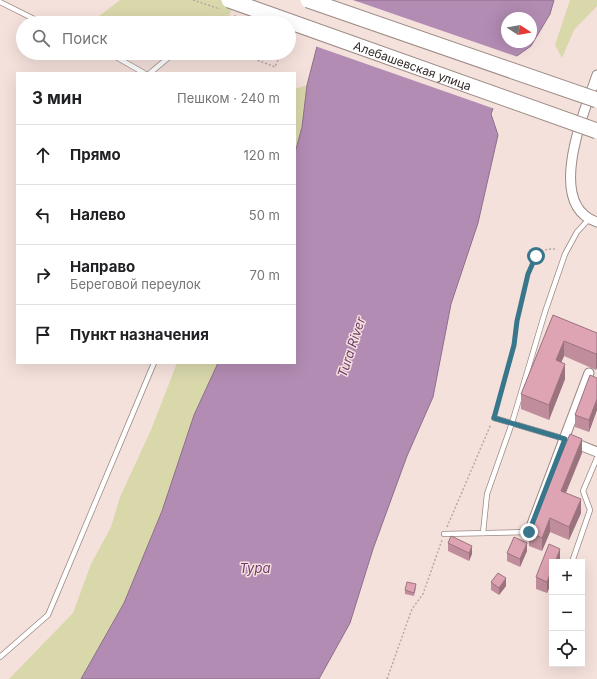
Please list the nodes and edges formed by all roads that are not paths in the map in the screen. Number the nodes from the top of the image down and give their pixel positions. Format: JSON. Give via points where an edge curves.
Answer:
{"nodes":[{"id":1,"x":229,"y":0,"type":"edge"},
{"id":2,"x":308,"y":0,"type":"edge"},
{"id":3,"x":0,"y":2,"type":"edge"},
{"id":4,"x":28,"y":16,"type":"edge"},
{"id":5,"x":274,"y":16,"type":"edge"},
{"id":6,"x":296,"y":24,"type":"edge"},
{"id":7,"x":121,"y":60,"type":"edge"},
{"id":8,"x":166,"y":60,"type":"edge"},
{"id":9,"x":142,"y":72,"type":"edge"},
{"id":10,"x":151,"y":72,"type":"edge"},
{"id":11,"x":597,"y":75,"type":"edge"},
{"id":12,"x":597,"y":100,"type":"edge"},
{"id":13,"x":597,"y":130,"type":"edge"},
{"id":14,"x":593,"y":221,"type":"edge"},
{"id":15,"x":154,"y":364,"type":"edge"},
{"id":16,"x":589,"y":373,"type":"dead end"},
{"id":17,"x":494,"y":418,"type":"road end"},
{"id":18,"x":512,"y":423,"type":"junction"},
{"id":19,"x":565,"y":439,"type":"junction"},
{"id":20,"x":597,"y":452,"type":"edge"},
{"id":21,"x":597,"y":458,"type":"edge"},
{"id":22,"x":529,"y":532,"type":"joint"},
{"id":23,"x":483,"y":533,"type":"junction"},
{"id":24,"x":444,"y":534,"type":"road end"},
{"id":25,"x":573,"y":559,"type":"edge"},
{"id":26,"x":0,"y":657,"type":"edge"}],
"edges":[{"from":1,"to":5,"type":"main road","name":"Алебашевская улица","bridge":true},
{"from":2,"to":12,"type":"main road","bridge":true},
{"from":3,"to":4,"type":"lane"},
{"from":6,"to":13,"type":"main road","name":"Алебашевская улица","bridge":true},
{"from":7,"to":9,"type":"lane"},
{"from":8,"to":10,"type":"lane"},
{"from":11,"to":14,"type":"street","via":[[575,147],[570,185],[577,206]]},
{"from":14,"to":18,"type":"lane","via":[[577,232],[565,254],[537,336]]},
{"from":15,"to":26,"type":"lane","via":[[48,614]]},
{"from":16,"to":19,"type":"street"},
{"from":17,"to":18,"type":"lane"},
{"from":18,"to":19,"type":"lane"},
{"from":18,"to":23,"type":"lane","via":[[487,494]]},
{"from":19,"to":20,"type":"street"},
{"from":19,"to":22,"type":"street"},
{"from":21,"to":25,"type":"lane","via":[[583,491],[590,510]]},
{"from":22,"to":23,"type":"lane"},
{"from":23,"to":24,"type":"lane"}]}
